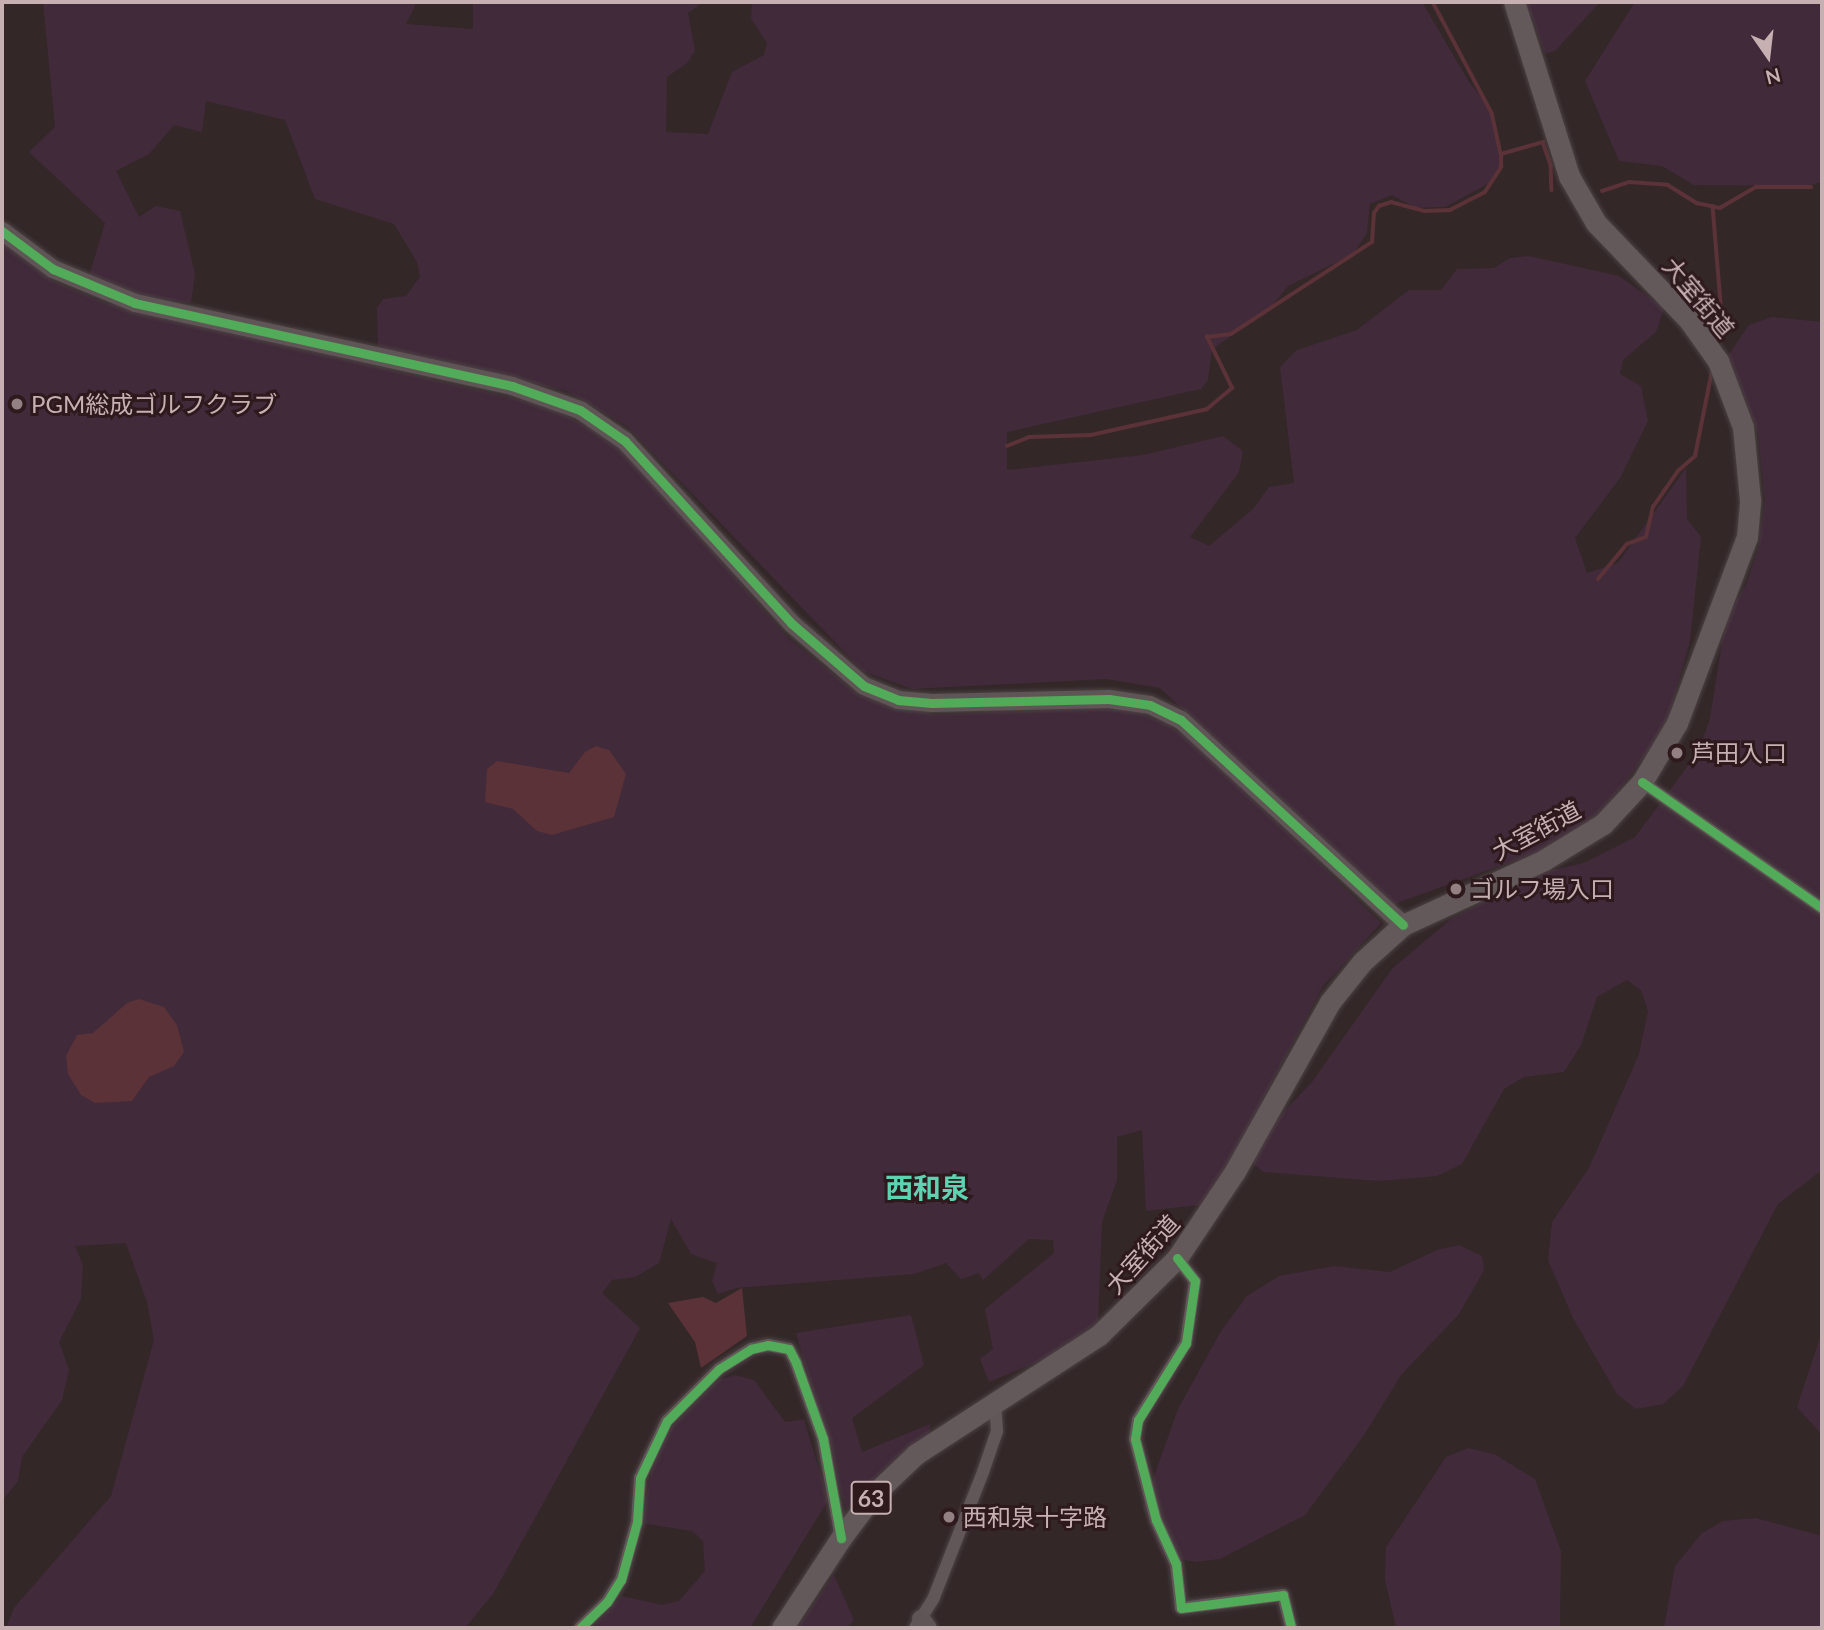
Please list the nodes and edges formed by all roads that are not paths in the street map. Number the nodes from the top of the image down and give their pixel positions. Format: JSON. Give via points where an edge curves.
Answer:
{"nodes":[{"id":1,"x":1514,"y":2,"type":"edge"},
{"id":2,"x":2,"y":231,"type":"edge"},
{"id":3,"x":1642,"y":782,"type":"junction"},
{"id":4,"x":1822,"y":908,"type":"edge"},
{"id":5,"x":1403,"y":925,"type":"junction"},
{"id":6,"x":1177,"y":1258,"type":"junction"},
{"id":7,"x":995,"y":1402,"type":"junction"},
{"id":8,"x":841,"y":1538,"type":"junction"},
{"id":9,"x":921,"y":1625,"type":"edge"},
{"id":10,"x":580,"y":1628,"type":"edge"},
{"id":11,"x":782,"y":1628,"type":"edge"},
{"id":12,"x":1291,"y":1628,"type":"edge"}],
"edges":[{"from":1,"to":3,"type":"main road","name":"大室街道","number":"63","via":[[1569,176],[1596,223],[1689,320],[1718,361],[1736,403],[1748,454],[1750,500],[1739,564],[1677,723]]},
{"from":2,"to":5,"type":"street","via":[[53,270],[135,303],[512,386],[580,410],[625,441],[791,623],[864,685],[898,700],[932,703],[1109,699],[1150,705],[1181,720]]},
{"from":3,"to":4,"type":"street"},
{"from":3,"to":5,"type":"main road","name":"大室街道","number":"63","via":[[1585,837]]},
{"from":5,"to":6,"type":"main road","name":"大室街道","number":"63","via":[[1335,994],[1234,1173]]},
{"from":6,"to":7,"type":"main road","name":"大室街道","number":"63","via":[[1099,1335]]},
{"from":6,"to":12,"type":"street","via":[[1195,1281],[1186,1343],[1138,1420],[1135,1438],[1156,1520],[1176,1564],[1181,1608],[1283,1595]]},
{"from":7,"to":8,"type":"main road","name":"大室街道","number":"63","via":[[916,1454],[874,1494]]},
{"from":7,"to":9,"type":"street","via":[[997,1431]]},
{"from":8,"to":10,"type":"street","via":[[823,1439],[796,1363],[789,1349],[768,1345],[751,1349],[719,1369],[667,1421],[640,1478],[637,1522],[621,1580],[607,1602]]},
{"from":8,"to":11,"type":"main road","name":"大室街道","number":"63"}]}
